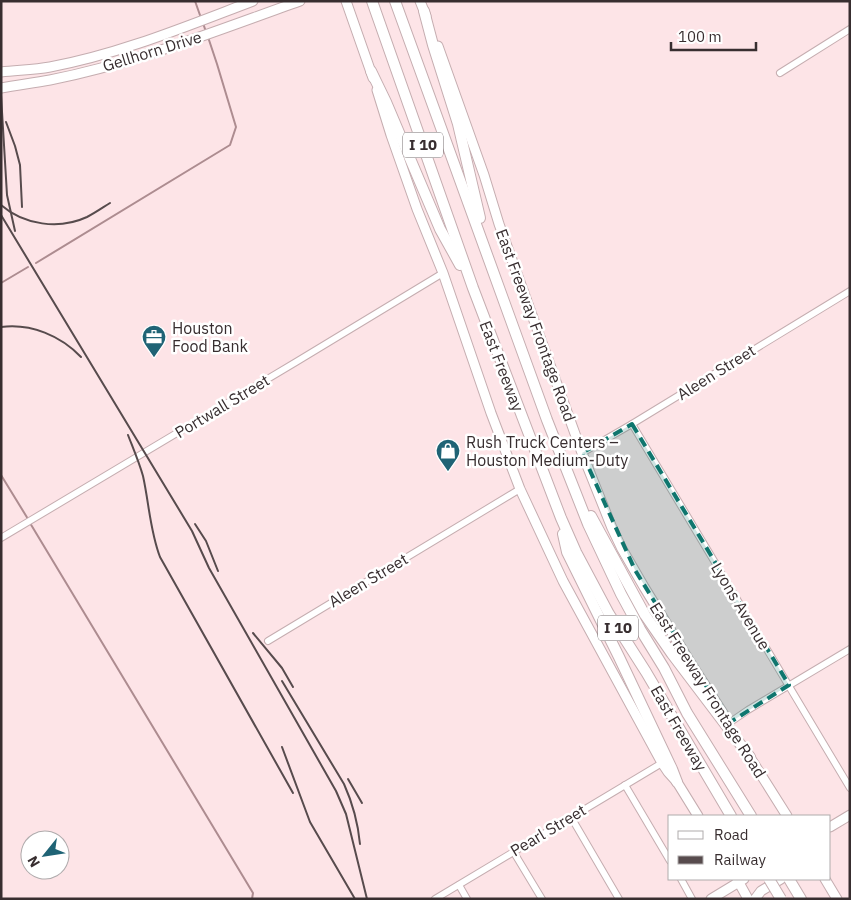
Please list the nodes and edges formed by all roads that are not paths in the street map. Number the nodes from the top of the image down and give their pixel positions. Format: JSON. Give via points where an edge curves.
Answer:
{"nodes":[{"id":1,"x":300,"y":1,"type":"edge"},
{"id":2,"x":346,"y":1,"type":"edge"},
{"id":3,"x":372,"y":1,"type":"edge"},
{"id":4,"x":395,"y":1,"type":"edge"},
{"id":5,"x":250,"y":3,"type":"edge"},
{"id":6,"x":422,"y":6,"type":"edge"},
{"id":7,"x":250,"y":19,"type":"junction"},
{"id":8,"x":850,"y":29,"type":"edge"},
{"id":9,"x":165,"y":34,"type":"junction"},
{"id":10,"x":169,"y":47,"type":"junction"},
{"id":11,"x":117,"y":50,"type":"junction"},
{"id":12,"x":120,"y":62,"type":"junction"},
{"id":13,"x":50,"y":67,"type":"junction"},
{"id":14,"x":370,"y":71,"type":"junction"},
{"id":15,"x":1,"y":72,"type":"edge"},
{"id":16,"x":780,"y":72,"type":"dead end"},
{"id":17,"x":50,"y":80,"type":"junction"},
{"id":18,"x":1,"y":88,"type":"edge"},
{"id":19,"x":491,"y":265,"type":"junction"},
{"id":20,"x":443,"y":273,"type":"junction"},
{"id":21,"x":473,"y":288,"type":"junction"},
{"id":22,"x":850,"y":291,"type":"edge"},
{"id":23,"x":632,"y":424,"type":"junction"},
{"id":24,"x":582,"y":453,"type":"junction"},
{"id":25,"x":565,"y":467,"type":"junction"},
{"id":26,"x":520,"y":489,"type":"junction"},
{"id":27,"x":560,"y":518,"type":"junction"},
{"id":28,"x":1,"y":538,"type":"edge"},
{"id":29,"x":268,"y":641,"type":"dead end"},
{"id":30,"x":850,"y":649,"type":"edge"},
{"id":31,"x":789,"y":685,"type":"junction"},
{"id":32,"x":729,"y":723,"type":"junction"},
{"id":33,"x":750,"y":757,"type":"junction"},
{"id":34,"x":662,"y":763,"type":"junction"},
{"id":35,"x":676,"y":782,"type":"junction"},
{"id":36,"x":625,"y":785,"type":"junction"},
{"id":37,"x":850,"y":788,"type":"edge"},
{"id":38,"x":697,"y":815,"type":"edge"},
{"id":39,"x":730,"y":815,"type":"edge"},
{"id":40,"x":750,"y":815,"type":"edge"},
{"id":41,"x":786,"y":815,"type":"edge"},
{"id":42,"x":850,"y":815,"type":"edge"},
{"id":43,"x":571,"y":817,"type":"junction"},
{"id":44,"x":831,"y":826,"type":"edge"},
{"id":45,"x":513,"y":851,"type":"junction"},
{"id":46,"x":668,"y":858,"type":"edge"},
{"id":47,"x":681,"y":880,"type":"edge"},
{"id":48,"x":740,"y":880,"type":"edge"},
{"id":49,"x":770,"y":880,"type":"edge"},
{"id":50,"x":779,"y":880,"type":"edge"},
{"id":51,"x":789,"y":880,"type":"edge"},
{"id":52,"x":826,"y":880,"type":"edge"},
{"id":53,"x":459,"y":885,"type":"junction"},
{"id":54,"x":435,"y":899,"type":"edge"},
{"id":55,"x":468,"y":899,"type":"edge"},
{"id":56,"x":542,"y":899,"type":"edge"},
{"id":57,"x":619,"y":899,"type":"edge"},
{"id":58,"x":692,"y":899,"type":"edge"},
{"id":59,"x":711,"y":899,"type":"edge"},
{"id":60,"x":748,"y":899,"type":"edge"},
{"id":61,"x":755,"y":899,"type":"edge"},
{"id":62,"x":781,"y":899,"type":"edge"},
{"id":63,"x":801,"y":899,"type":"edge"},
{"id":64,"x":838,"y":899,"type":"edge"}],
"edges":[{"from":1,"to":7,"type":"main road","name":"Gellhorn Drive"},
{"from":2,"to":14,"type":"main road"},
{"from":3,"to":21,"type":"highway","name":"East Freeway","number":"I 10"},
{"from":4,"to":19,"type":"highway","name":"East Freeway","number":"I 10"},
{"from":5,"to":7,"type":"main road"},
{"from":5,"to":9,"type":"main road","name":"Gellhorn Drive"},
{"from":6,"to":19,"type":"highway","via":[[458,124]]},
{"from":6,"to":24,"type":"main road","name":"East Freeway Frontage Road"},
{"from":7,"to":10,"type":"main road","name":"Gellhorn Drive"},
{"from":8,"to":16,"type":"street"},
{"from":9,"to":10,"type":"main road"},
{"from":9,"to":11,"type":"main road","name":"Gellhorn Drive"},
{"from":10,"to":12,"type":"main road","name":"Gellhorn Drive"},
{"from":11,"to":12,"type":"main road"},
{"from":11,"to":13,"type":"main road","name":"Gellhorn Drive"},
{"from":12,"to":17,"type":"main road","name":"Gellhorn Drive"},
{"from":13,"to":15,"type":"main road","name":"Gellhorn Drive"},
{"from":13,"to":17,"type":"main road"},
{"from":14,"to":20,"type":"main road","via":[[417,209]]},
{"from":14,"to":21,"type":"highway","via":[[440,229]]},
{"from":17,"to":18,"type":"main road","name":"Gellhorn Drive"},
{"from":19,"to":25,"type":"highway","name":"East Freeway","number":"I 10"},
{"from":20,"to":26,"type":"main road"},
{"from":20,"to":28,"type":"street","name":"Portwall Street"},
{"from":21,"to":27,"type":"highway","name":"East Freeway","number":"I 10"},
{"from":22,"to":23,"type":"street","name":"Aleen Street"},
{"from":23,"to":24,"type":"street","name":"Aleen Street"},
{"from":23,"to":31,"type":"street","name":"Lyons Avenue"},
{"from":24,"to":32,"type":"main road","name":"East Freeway Frontage Road","via":[[622,549]]},
{"from":25,"to":33,"type":"highway","via":[[645,615]]},
{"from":25,"to":40,"type":"highway","name":"East Freeway","number":"I 10","via":[[621,594],[687,713]]},
{"from":26,"to":29,"type":"street","name":"Aleen Street"},
{"from":26,"to":34,"type":"main road","via":[[563,581]]},
{"from":27,"to":35,"type":"highway","via":[[567,552],[624,666]]},
{"from":27,"to":39,"type":"highway","name":"East Freeway","number":"I 10","via":[[609,614]]},
{"from":30,"to":31,"type":"street"},
{"from":31,"to":32,"type":"street"},
{"from":31,"to":37,"type":"street","name":"Lyons Avenue"},
{"from":32,"to":33,"type":"main road","name":"East Freeway Frontage Road"},
{"from":33,"to":41,"type":"main road","name":"East Freeway Frontage Road"},
{"from":34,"to":35,"type":"main road"},
{"from":34,"to":36,"type":"street","name":"Pearl Street"},
{"from":35,"to":38,"type":"main road"},
{"from":36,"to":43,"type":"street","name":"Pearl Street"},
{"from":36,"to":46,"type":"street"},
{"from":42,"to":44,"type":"main road"},
{"from":43,"to":45,"type":"street","name":"Pearl Street"},
{"from":43,"to":57,"type":"street"},
{"from":45,"to":53,"type":"street","name":"Pearl Street"},
{"from":45,"to":56,"type":"street"},
{"from":47,"to":58,"type":"street"},
{"from":48,"to":59,"type":"main road"},
{"from":48,"to":60,"type":"main road"},
{"from":49,"to":62,"type":"highway","bridge":true},
{"from":50,"to":61,"type":"main road","via":[[760,891]]},
{"from":51,"to":63,"type":"highway"},
{"from":52,"to":64,"type":"main road"},
{"from":53,"to":54,"type":"street","name":"Pearl Street"},
{"from":53,"to":55,"type":"street"}]}
